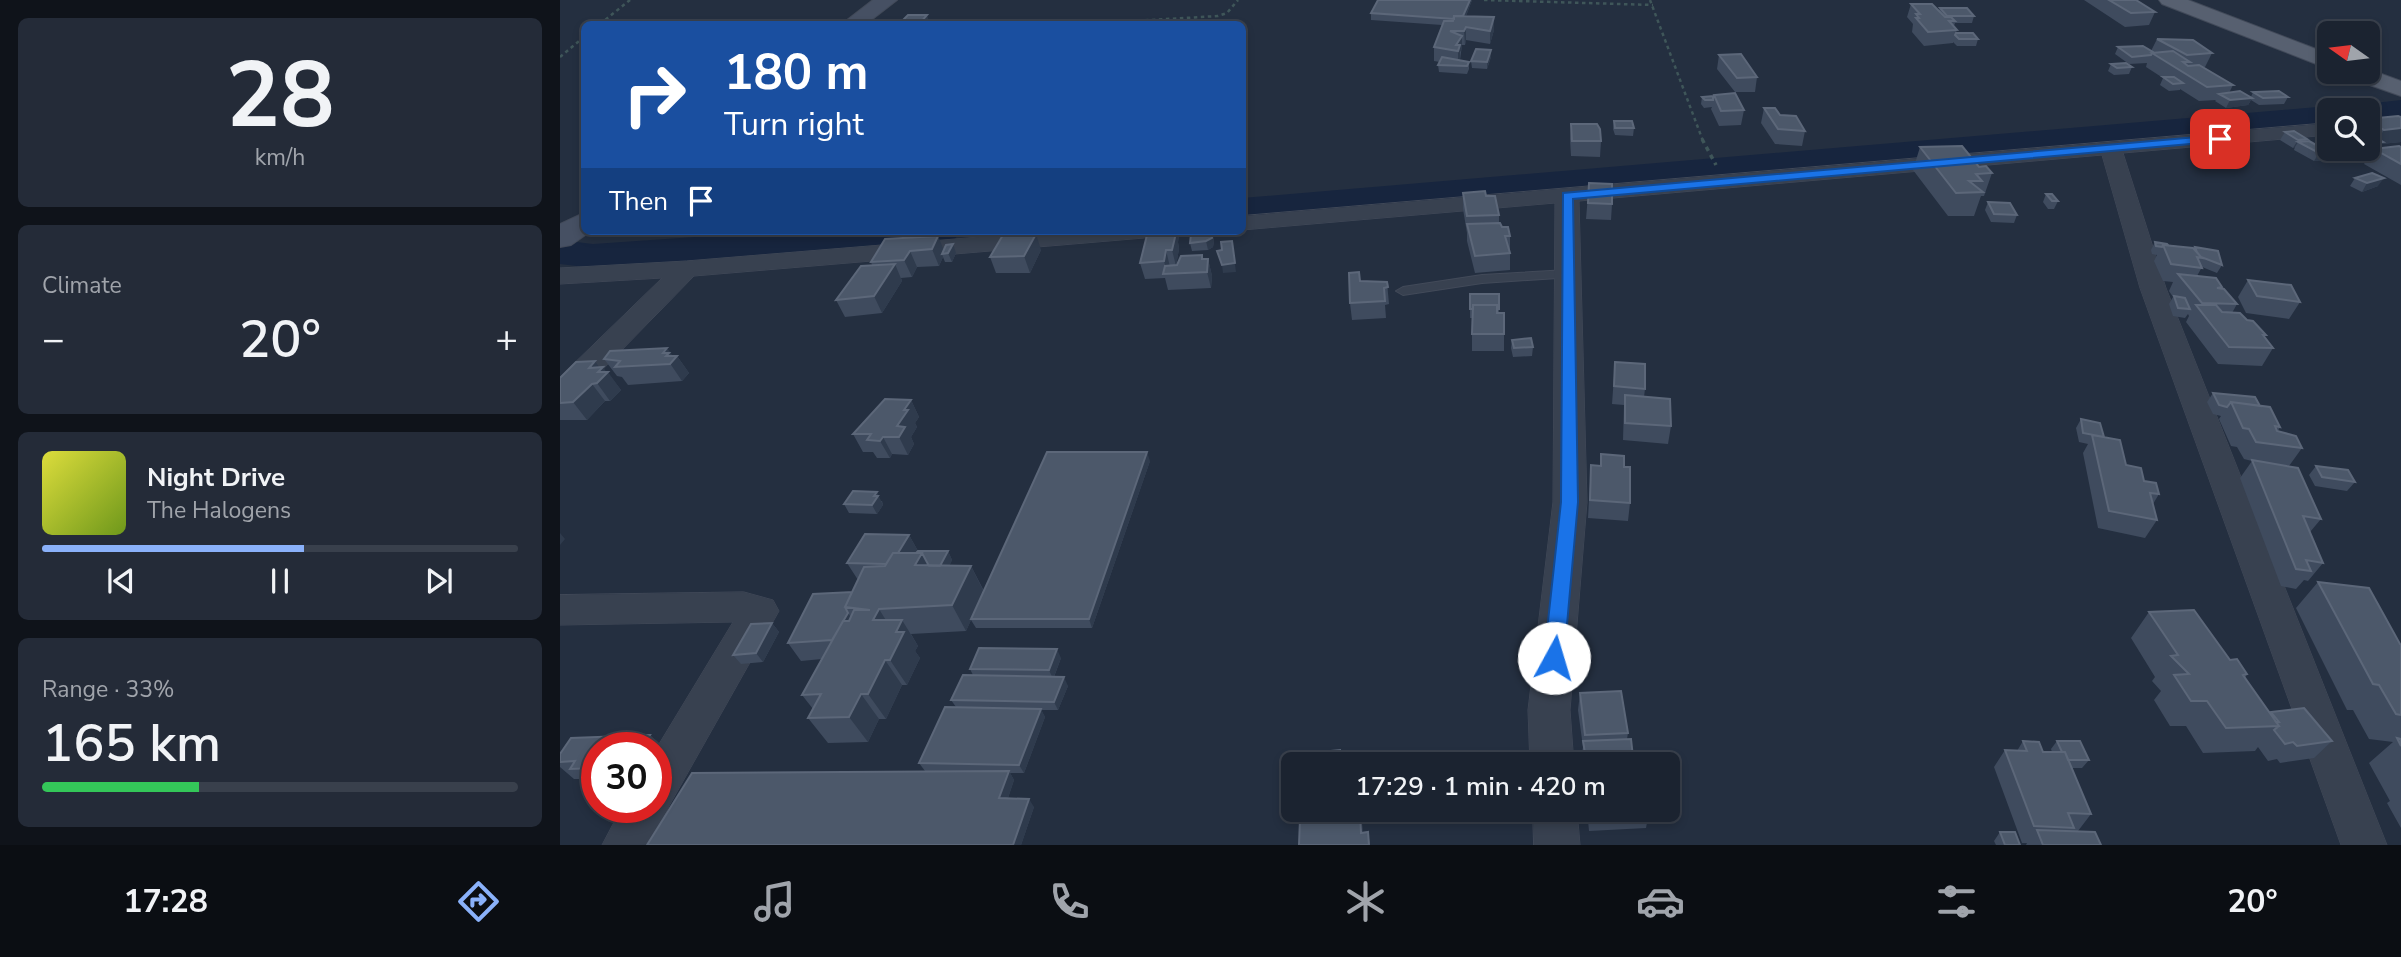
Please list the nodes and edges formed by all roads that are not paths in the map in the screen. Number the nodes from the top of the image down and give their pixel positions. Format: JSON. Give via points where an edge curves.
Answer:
{"nodes":[{"id":1,"x":887,"y":0,"type":"edge"},
{"id":2,"x":2169,"y":0,"type":"edge"},
{"id":3,"x":857,"y":21,"type":"edge"},
{"id":4,"x":2317,"y":57,"type":"edge"},
{"id":5,"x":2380,"y":81,"type":"edge"},
{"id":6,"x":2401,"y":89,"type":"edge"},
{"id":7,"x":2317,"y":130,"type":"edge"},
{"id":8,"x":2111,"y":149,"type":"junction"},
{"id":9,"x":1567,"y":196,"type":"junction"},
{"id":10,"x":1246,"y":223,"type":"edge"},
{"id":11,"x":581,"y":224,"type":"edge"},
{"id":12,"x":1096,"y":235,"type":"edge"},
{"id":13,"x":560,"y":239,"type":"edge"},
{"id":14,"x":686,"y":269,"type":"junction"},
{"id":15,"x":1568,"y":274,"type":"junction"},
{"id":16,"x":560,"y":276,"type":"edge"},
{"id":17,"x":1403,"y":291,"type":"dead end"},
{"id":18,"x":560,"y":395,"type":"edge"},
{"id":19,"x":560,"y":610,"type":"edge"},
{"id":20,"x":1551,"y":752,"type":"edge"},
{"id":21,"x":672,"y":762,"type":"edge"},
{"id":22,"x":1556,"y":822,"type":"edge"},
{"id":23,"x":638,"y":823,"type":"edge"},
{"id":24,"x":625,"y":845,"type":"edge"},
{"id":25,"x":1557,"y":845,"type":"edge"},
{"id":26,"x":2364,"y":845,"type":"edge"}],
"edges":[{"from":1,"to":3,"type":"street"},
{"from":2,"to":4,"type":"main road"},
{"from":5,"to":6,"type":"main road"},
{"from":7,"to":8,"type":"street"},
{"from":8,"to":9,"type":"street"},
{"from":8,"to":26,"type":"street","via":[[2154,288]]},
{"from":9,"to":10,"type":"street"},
{"from":9,"to":15,"type":"street"},
{"from":11,"to":13,"type":"street"},
{"from":12,"to":14,"type":"street"},
{"from":14,"to":16,"type":"street"},
{"from":14,"to":18,"type":"street"},
{"from":15,"to":17,"type":"lane","via":[[1482,279]]},
{"from":15,"to":20,"type":"street","via":[[1570,502],[1549,710]]},
{"from":19,"to":21,"type":"street","via":[[744,607],[760,611]]},
{"from":22,"to":25,"type":"street"},
{"from":23,"to":24,"type":"street"}]}
